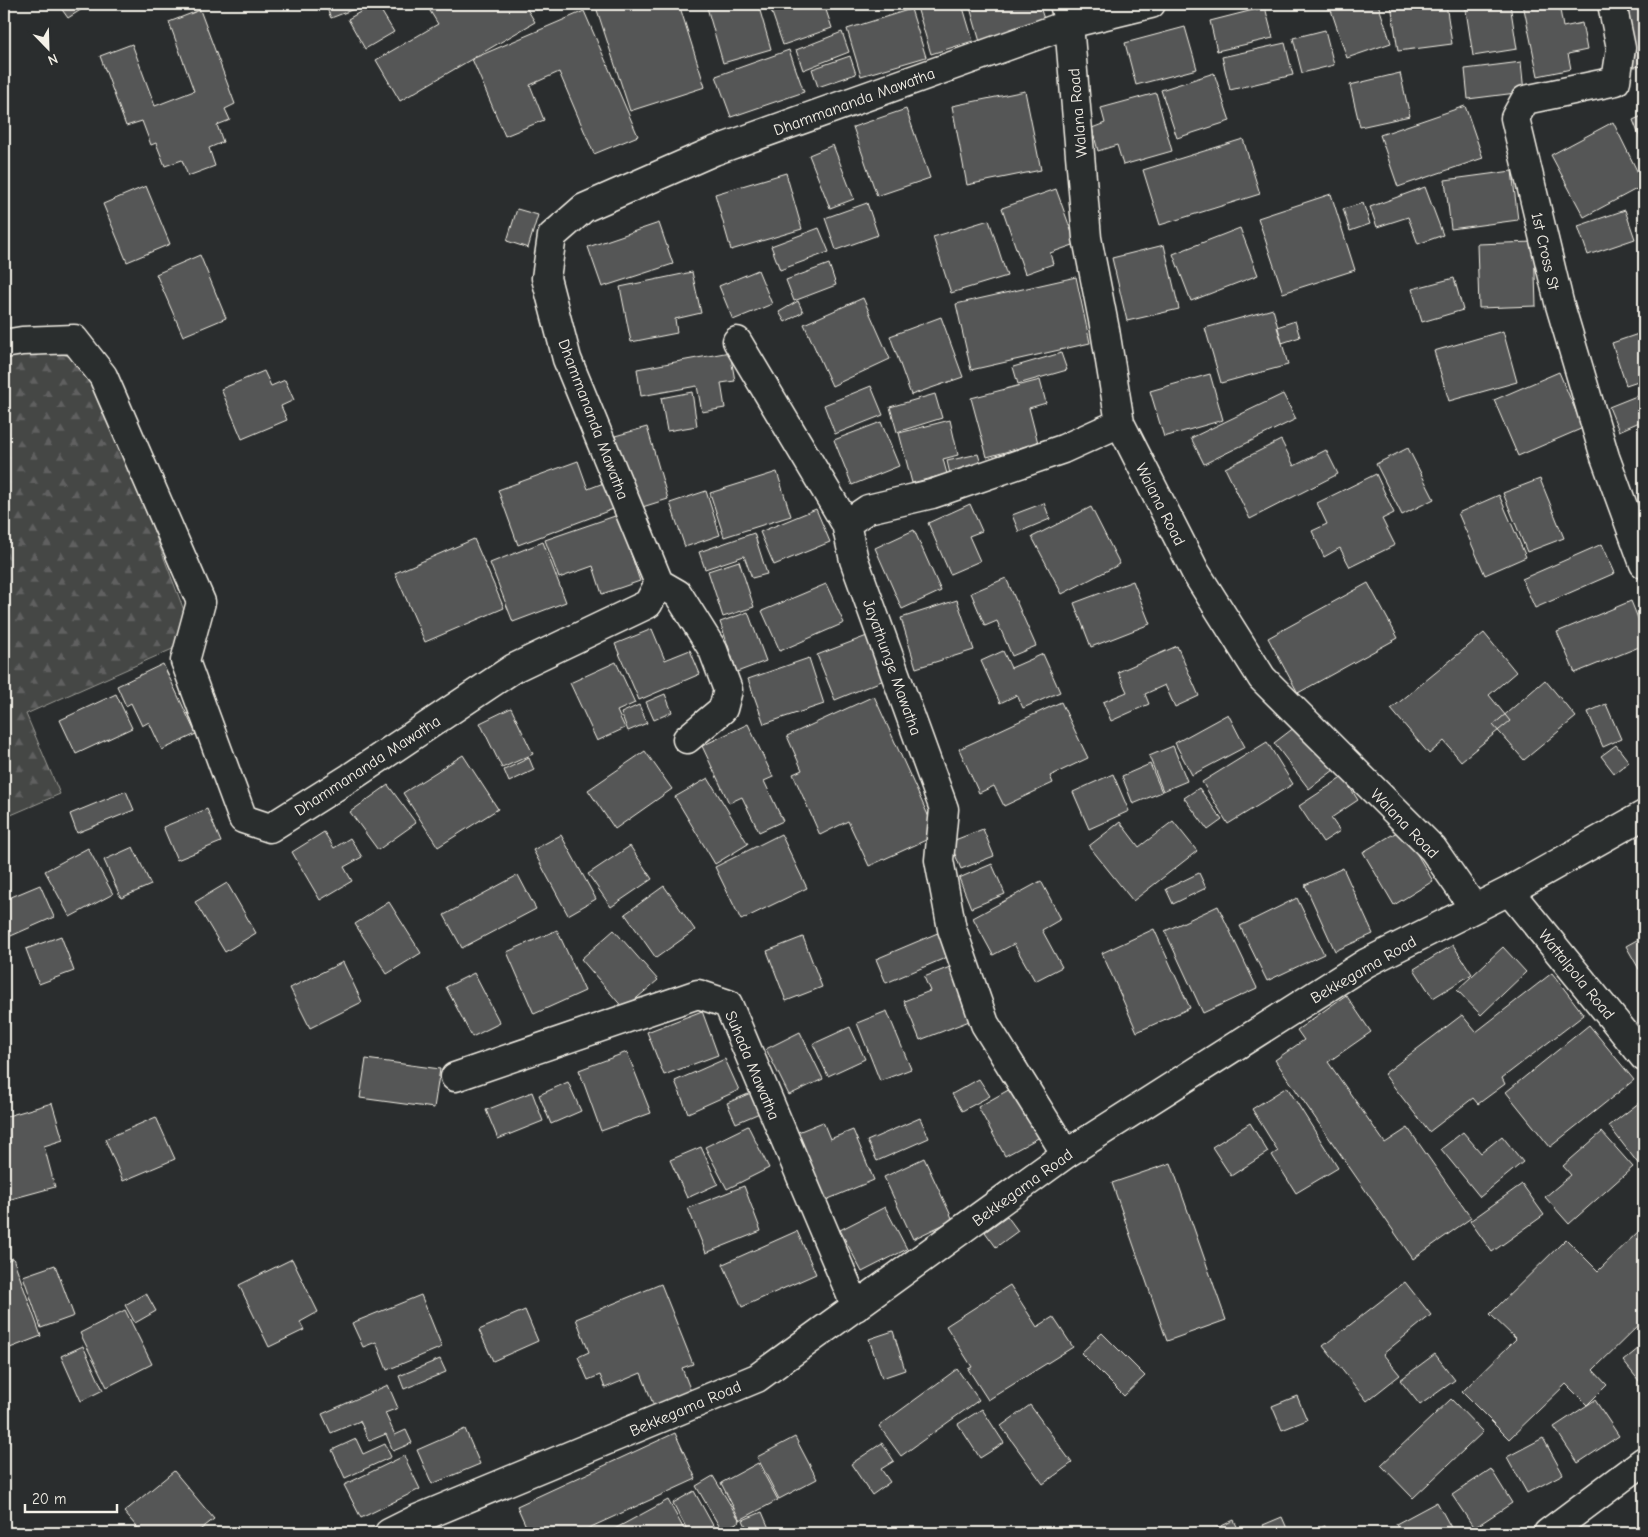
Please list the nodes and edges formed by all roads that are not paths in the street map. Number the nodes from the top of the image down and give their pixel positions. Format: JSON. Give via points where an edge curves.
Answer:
{"nodes":[{"id":1,"x":1151,"y":4,"type":"edge"},
{"id":2,"x":1612,"y":4,"type":"edge"},
{"id":3,"x":1067,"y":14,"type":"edge"},
{"id":4,"x":737,"y":340,"type":"dead end"},
{"id":5,"x":4,"y":344,"type":"edge"},
{"id":6,"x":1120,"y":423,"type":"junction"},
{"id":7,"x":846,"y":524,"type":"junction"},
{"id":8,"x":1644,"y":564,"type":"edge"},
{"id":9,"x":659,"y":583,"type":"junction"},
{"id":10,"x":687,"y":738,"type":"dead end"},
{"id":11,"x":1644,"y":815,"type":"edge"},
{"id":12,"x":1509,"y":891,"type":"junction"},
{"id":13,"x":1474,"y":908,"type":"junction"},
{"id":14,"x":1644,"y":1057,"type":"edge"},
{"id":15,"x":455,"y":1078,"type":"dead end"},
{"id":16,"x":1066,"y":1154,"type":"junction"},
{"id":17,"x":856,"y":1307,"type":"junction"},
{"id":18,"x":1644,"y":1461,"type":"edge"},
{"id":19,"x":390,"y":1533,"type":"edge"},
{"id":20,"x":1548,"y":1533,"type":"edge"}],
"edges":[{"from":1,"to":3,"type":"street","name":"Dhammananda Mawatha"},
{"from":2,"to":8,"type":"street","name":"1st Cross St","via":[[1621,48],[1616,80],[1525,100],[1515,118],[1559,302],[1606,457]]},
{"from":3,"to":6,"type":"street","name":"Walana Road","via":[[1087,238]]},
{"from":3,"to":9,"type":"street","name":"Dhammananda Mawatha","via":[[714,151],[584,208],[552,236],[546,278],[567,359]]},
{"from":4,"to":7,"type":"street","name":"Jayathunge Mawatha"},
{"from":5,"to":9,"type":"street","name":"Dhammananda Mawatha","via":[[74,339],[103,376],[201,602],[185,661],[242,820],[270,828],[514,668],[648,604]]},
{"from":6,"to":7,"type":"street","via":[[1054,452],[932,494],[868,509]]},
{"from":6,"to":13,"type":"street","name":"Walana Road","via":[[1196,573],[1262,678],[1433,849]]},
{"from":7,"to":16,"type":"street","name":"Jayathunge Mawatha","via":[[854,560],[944,808],[939,860],[952,929],[985,1024]]},
{"from":9,"to":10,"type":"street","via":[[678,594],[713,650],[728,690],[723,709]]},
{"from":11,"to":12,"type":"street","name":"Bekkegama Road"},
{"from":12,"to":13,"type":"street","name":"Bekkegama Road"},
{"from":12,"to":14,"type":"street","name":"Wattalpola Road"},
{"from":13,"to":16,"type":"street","name":"Bekkegama Road","via":[[1366,963]]},
{"from":15,"to":17,"type":"street","name":"Suhada Mawatha","via":[[698,994],[728,1004]]},
{"from":16,"to":17,"type":"street","name":"Bekkegama Road"},
{"from":17,"to":19,"type":"street","name":"Bekkegama Road","via":[[757,1378],[426,1515]]},
{"from":18,"to":20,"type":"street"}]}
